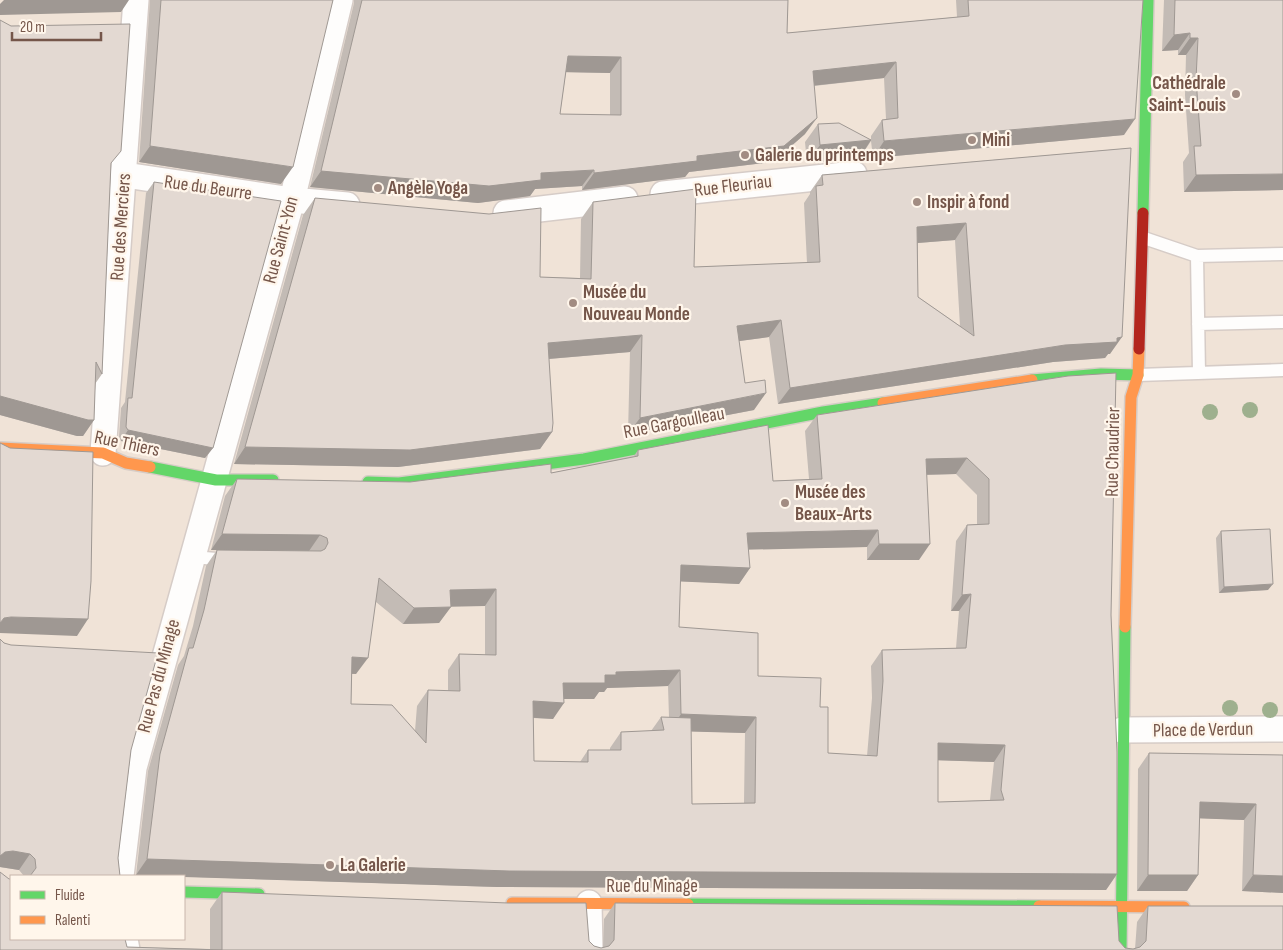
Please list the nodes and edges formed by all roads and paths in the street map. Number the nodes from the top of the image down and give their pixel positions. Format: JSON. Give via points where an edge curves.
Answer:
{"nodes":[{"id":1,"x":136,"y":0,"type":"edge"},
{"id":2,"x":340,"y":0,"type":"edge"},
{"id":3,"x":1148,"y":0,"type":"edge"},
{"id":4,"x":879,"y":172,"type":"edge"},
{"id":5,"x":125,"y":175,"type":"junction"},
{"id":6,"x":292,"y":200,"type":"junction"},
{"id":7,"x":370,"y":207,"type":"edge"},
{"id":8,"x":488,"y":215,"type":"edge"},
{"id":9,"x":1144,"y":238,"type":"junction"},
{"id":10,"x":1283,"y":254,"type":"edge"},
{"id":11,"x":1196,"y":256,"type":"junction"},
{"id":12,"x":1283,"y":322,"type":"edge"},
{"id":13,"x":1198,"y":324,"type":"junction"},
{"id":14,"x":1283,"y":370,"type":"edge"},
{"id":15,"x":1198,"y":373,"type":"junction"},
{"id":16,"x":1138,"y":375,"type":"junction"},
{"id":17,"x":0,"y":448,"type":"edge"},
{"id":18,"x":103,"y":453,"type":"junction"},
{"id":19,"x":216,"y":480,"type":"junction"},
{"id":20,"x":284,"y":481,"type":"edge"},
{"id":21,"x":361,"y":482,"type":"edge"},
{"id":22,"x":193,"y":557,"type":"junction"},
{"id":23,"x":240,"y":560,"type":"edge"},
{"id":24,"x":1283,"y":729,"type":"edge"},
{"id":25,"x":1122,"y":730,"type":"junction"},
{"id":26,"x":121,"y":875,"type":"edge"},
{"id":27,"x":185,"y":892,"type":"edge"},
{"id":28,"x":271,"y":895,"type":"edge"},
{"id":29,"x":497,"y":903,"type":"edge"},
{"id":30,"x":589,"y":903,"type":"junction"},
{"id":31,"x":1121,"y":905,"type":"junction"},
{"id":32,"x":1198,"y":907,"type":"edge"},
{"id":33,"x":590,"y":950,"type":"edge"},
{"id":34,"x":1121,"y":950,"type":"edge"}],
"edges":[{"from":1,"to":5,"type":"street","name":"Rue des Merciers","via":[[124,26]]},
{"from":2,"to":6,"type":"street","name":"Rue Saint-Yon"},
{"from":3,"to":9,"type":"street","name":"Rue Chaudrier","via":[[1134,150]]},
{"from":4,"to":8,"type":"street","name":"Rue Fleuriau","via":[[771,181]]},
{"from":5,"to":6,"type":"street","name":"Rue du Beurre"},
{"from":5,"to":18,"type":"street","name":"Rue des Merciers"},
{"from":6,"to":7,"type":"street"},
{"from":6,"to":19,"type":"street","name":"Rue Saint-Yon"},
{"from":9,"to":11,"type":"lane"},
{"from":9,"to":16,"type":"street","name":"Rue Chaudrier"},
{"from":10,"to":11,"type":"lane"},
{"from":11,"to":13,"type":"lane"},
{"from":12,"to":13,"type":"lane"},
{"from":13,"to":15,"type":"lane"},
{"from":14,"to":15,"type":"lane"},
{"from":15,"to":16,"type":"lane"},
{"from":16,"to":21,"type":"street","name":"Rue Gargoulleau","via":[[1055,377],[823,412],[584,459],[399,483]]},
{"from":16,"to":25,"type":"street","name":"Rue Chaudrier","via":[[1131,397]]},
{"from":17,"to":18,"type":"street","name":"Rue Thiers"},
{"from":18,"to":19,"type":"street","name":"Rue Thiers","via":[[126,462]]},
{"from":19,"to":20,"type":"street"},
{"from":19,"to":22,"type":"street","name":"Rue Pas du Minage"},
{"from":22,"to":23,"type":"lane"},
{"from":22,"to":26,"type":"street","name":"Rue Pas du Minage","via":[[154,655],[134,768]]},
{"from":24,"to":25,"type":"street","name":"Place de Verdun"},
{"from":25,"to":31,"type":"street","name":"Rue Chaudrier"},
{"from":27,"to":28,"type":"street"},
{"from":29,"to":30,"type":"street","name":"Rue du Minage"},
{"from":30,"to":31,"type":"street","name":"Rue du Minage"},
{"from":30,"to":33,"type":"street"},
{"from":31,"to":32,"type":"street","name":"Rue du Minage"},
{"from":31,"to":34,"type":"street","name":"Rue Chaudrier"}]}
